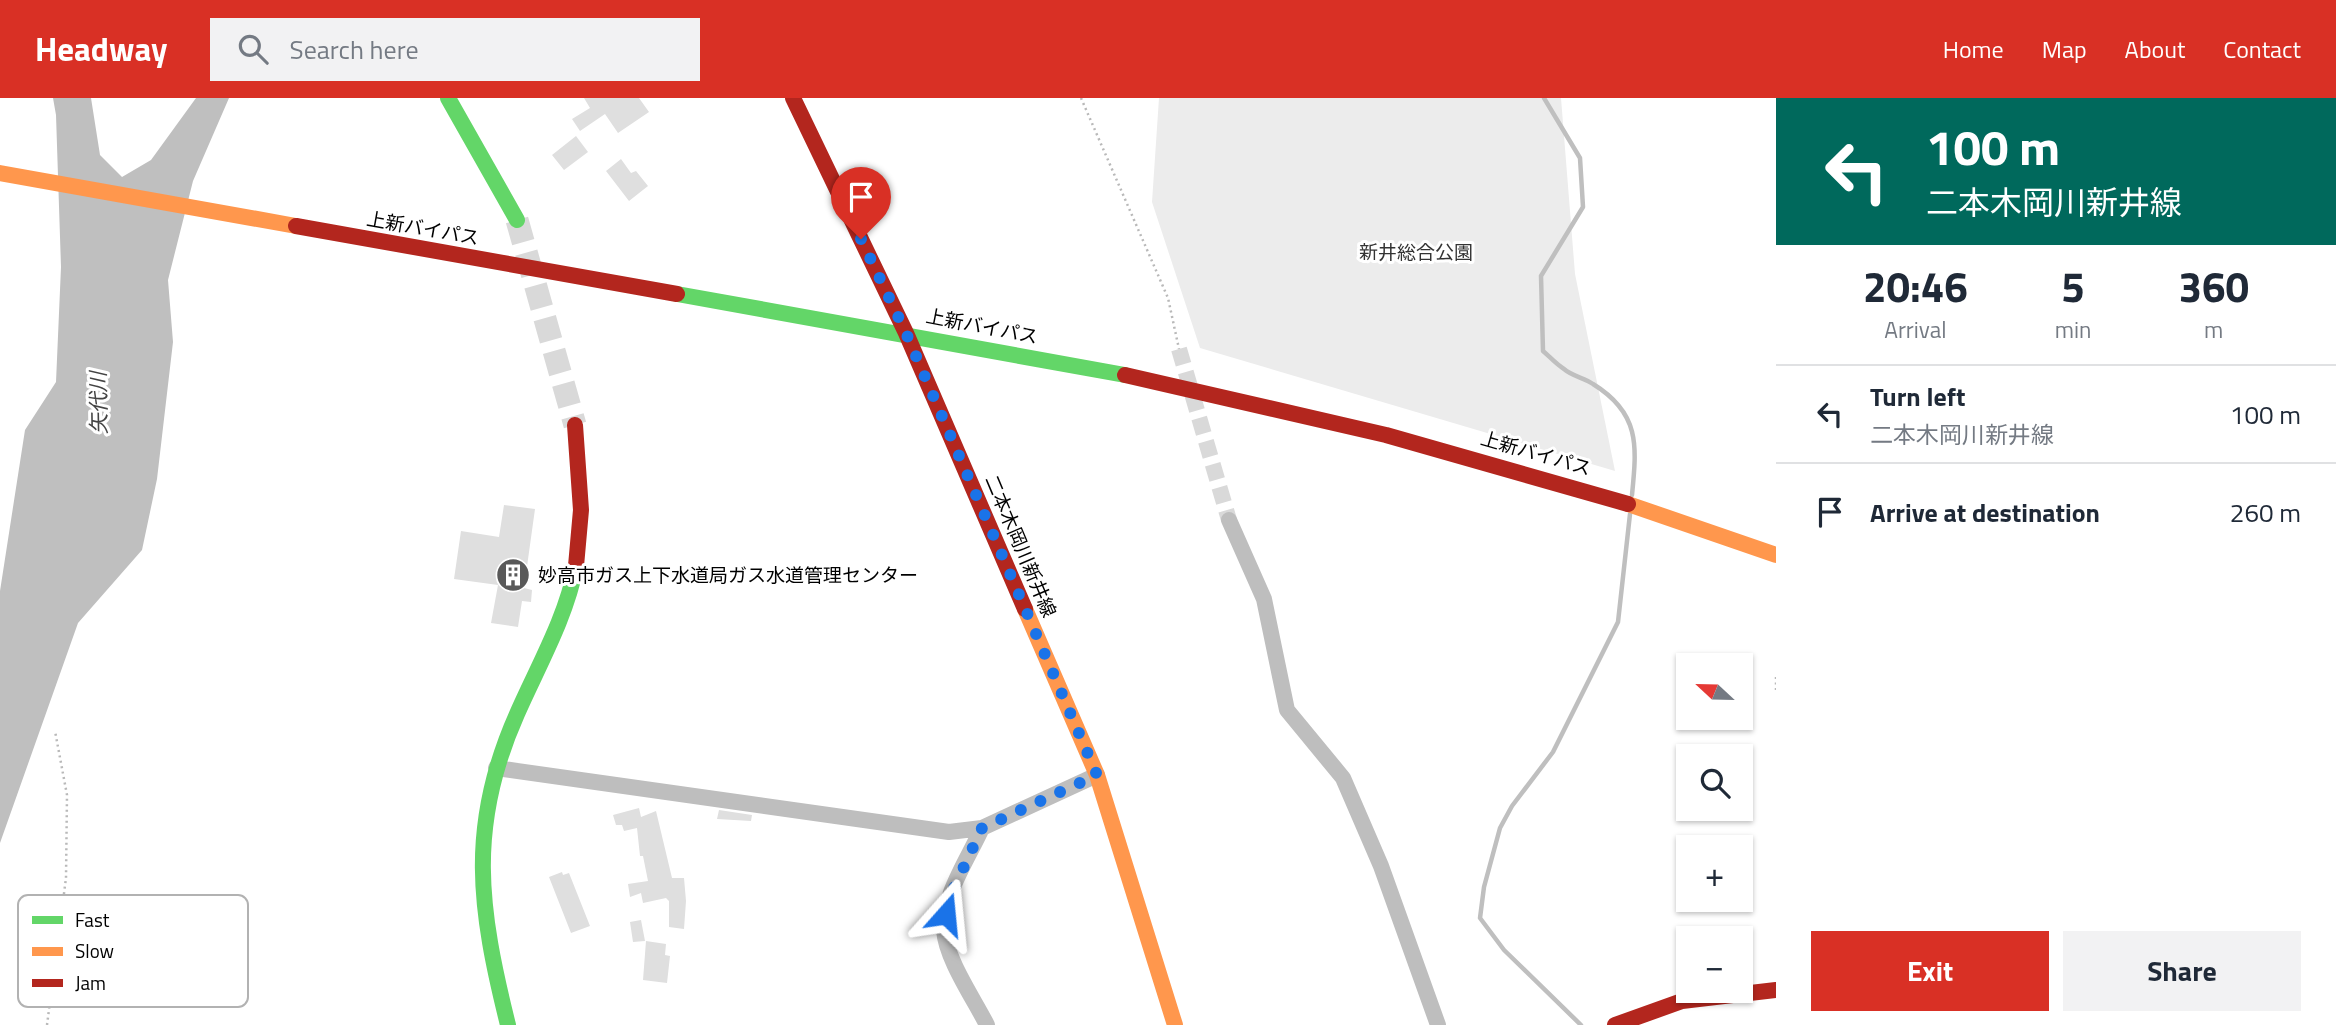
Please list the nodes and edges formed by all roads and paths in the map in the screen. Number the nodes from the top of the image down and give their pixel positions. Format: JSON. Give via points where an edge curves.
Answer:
{"nodes":[{"id":1,"x":449,"y":98,"type":"edge"},
{"id":2,"x":793,"y":98,"type":"edge"},
{"id":3,"x":1081,"y":98,"type":"edge"},
{"id":4,"x":0,"y":173,"type":"edge"},
{"id":5,"x":517,"y":220,"type":"tunnel mouth"},
{"id":6,"x":906,"y":333,"type":"junction"},
{"id":7,"x":1179,"y":349,"type":"tunnel mouth"},
{"id":8,"x":575,"y":425,"type":"tunnel mouth"},
{"id":9,"x":1229,"y":520,"type":"tunnel mouth"},
{"id":10,"x":1776,"y":555,"type":"edge"},
{"id":11,"x":1776,"y":677,"type":"edge"},
{"id":12,"x":1776,"y":693,"type":"edge"},
{"id":13,"x":55,"y":731,"type":"dead end"},
{"id":14,"x":496,"y":768,"type":"junction"},
{"id":15,"x":1097,"y":775,"type":"junction"},
{"id":16,"x":982,"y":828,"type":"junction"},
{"id":17,"x":64,"y":895,"type":"edge"},
{"id":18,"x":1776,"y":990,"type":"edge"},
{"id":19,"x":49,"y":1007,"type":"edge"},
{"id":20,"x":47,"y":1025,"type":"edge"},
{"id":21,"x":508,"y":1025,"type":"edge"},
{"id":22,"x":987,"y":1025,"type":"edge"},
{"id":23,"x":1175,"y":1025,"type":"edge"},
{"id":24,"x":1438,"y":1025,"type":"edge"},
{"id":25,"x":1615,"y":1025,"type":"edge"}],
"edges":[{"from":1,"to":5,"type":"main road"},
{"from":2,"to":6,"type":"main road","name":"二本木岡川新井線"},
{"from":3,"to":7,"type":"path","via":[[1168,298]]},
{"from":4,"to":6,"type":"main road","name":"上新バイパス"},
{"from":6,"to":10,"type":"main road","name":"上新バイパス","via":[[1230,396],[1389,434],[1586,489]]},
{"from":6,"to":15,"type":"main road","name":"二本木岡川新井線"},
{"from":8,"to":14,"type":"main road","via":[[583,490],[579,551],[570,593]]},
{"from":9,"to":24,"type":"street","via":[[1264,599],[1287,710],[1343,778],[1381,866]]},
{"from":11,"to":12,"type":"path"},
{"from":13,"to":17,"type":"path","via":[[67,795]]},
{"from":14,"to":16,"type":"street","via":[[899,827],[949,832]]},
{"from":14,"to":21,"type":"main road","via":[[482,832],[481,872],[490,953]]},
{"from":15,"to":16,"type":"street"},
{"from":15,"to":23,"type":"main road","name":"二本木岡川新井線"},
{"from":16,"to":22,"type":"street","via":[[949,899],[944,929],[948,947]]},
{"from":18,"to":25,"type":"main road","via":[[1682,1000]]},
{"from":19,"to":20,"type":"path"}]}
